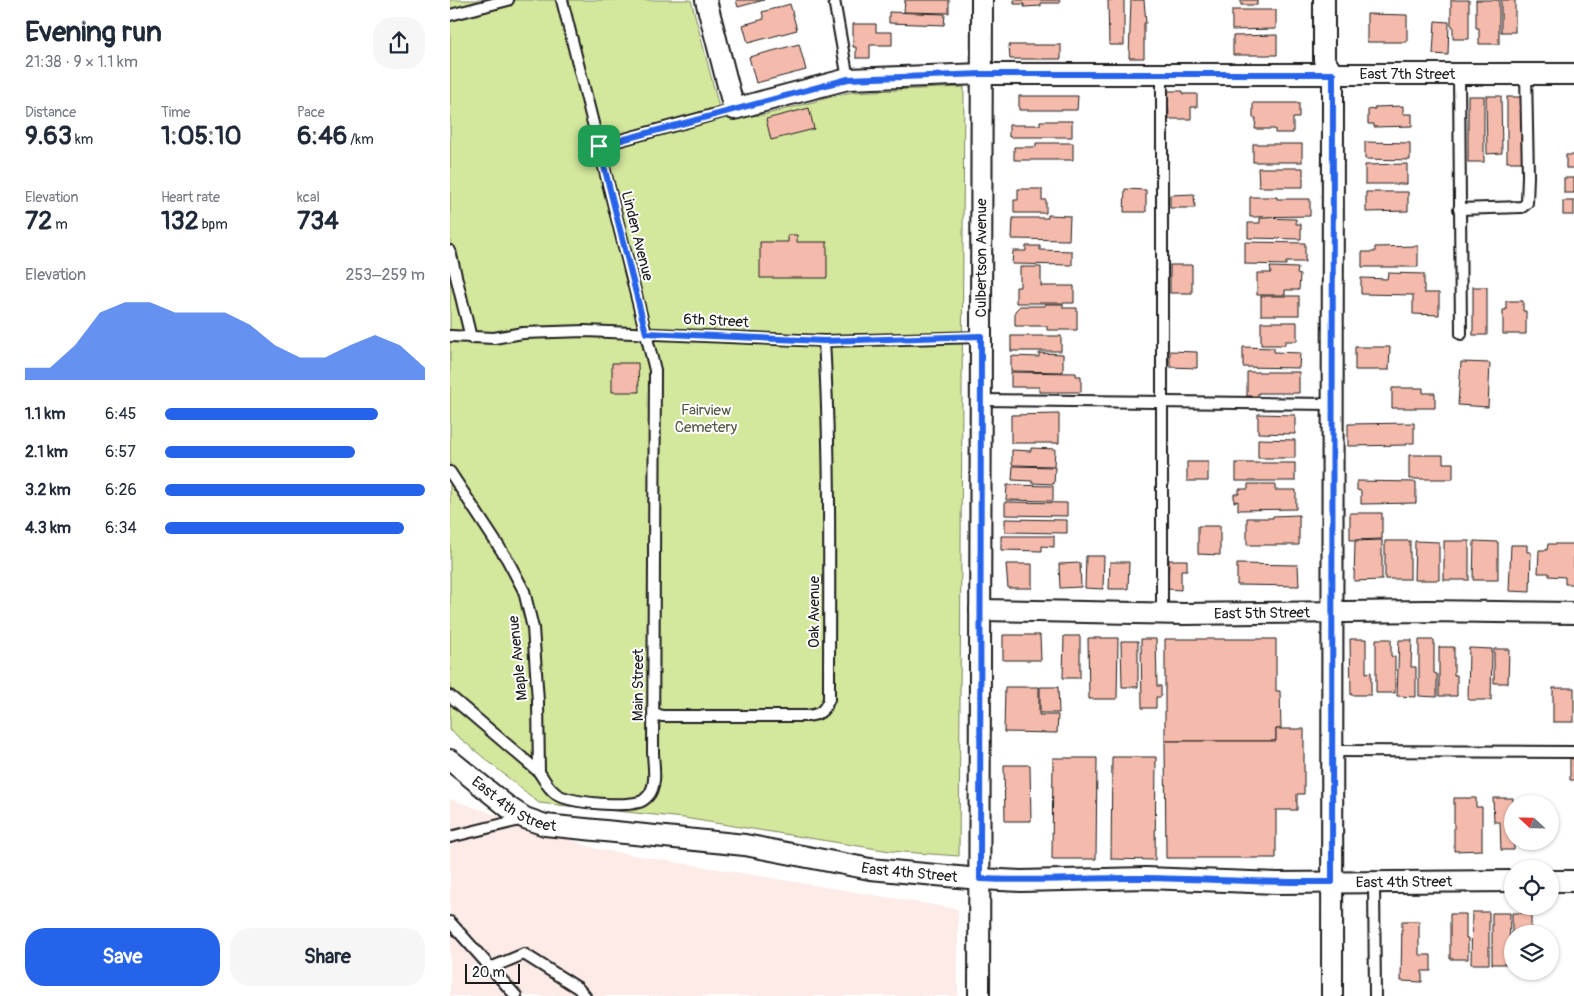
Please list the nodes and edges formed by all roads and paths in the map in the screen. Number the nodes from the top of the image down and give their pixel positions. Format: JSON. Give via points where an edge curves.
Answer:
{"nodes":[{"id":1,"x":508,"y":0,"type":"edge"},
{"id":2,"x":562,"y":0,"type":"edge"},
{"id":3,"x":706,"y":0,"type":"edge"},
{"id":4,"x":834,"y":0,"type":"edge"},
{"id":5,"x":982,"y":0,"type":"edge"},
{"id":6,"x":1324,"y":0,"type":"edge"},
{"id":7,"x":450,"y":15,"type":"edge"},
{"id":8,"x":982,"y":74,"type":"junction"},
{"id":9,"x":1162,"y":74,"type":"junction"},
{"id":10,"x":1333,"y":74,"type":"junction"},
{"id":11,"x":1459,"y":74,"type":"junction"},
{"id":12,"x":1526,"y":74,"type":"junction"},
{"id":13,"x":1574,"y":74,"type":"edge"},
{"id":14,"x":848,"y":79,"type":"junction"},
{"id":15,"x":734,"y":109,"type":"junction"},
{"id":16,"x":599,"y":146,"type":"junction"},
{"id":17,"x":1459,"y":209,"type":"junction"},
{"id":18,"x":450,"y":251,"type":"edge"},
{"id":19,"x":646,"y":333,"type":"junction"},
{"id":20,"x":1461,"y":334,"type":"dead end"},
{"id":21,"x":450,"y":336,"type":"edge"},
{"id":22,"x":981,"y":336,"type":"junction"},
{"id":23,"x":471,"y":338,"type":"junction"},
{"id":24,"x":824,"y":341,"type":"junction"},
{"id":25,"x":981,"y":400,"type":"junction"},
{"id":26,"x":1162,"y":402,"type":"junction"},
{"id":27,"x":1332,"y":404,"type":"junction"},
{"id":28,"x":450,"y":472,"type":"edge"},
{"id":29,"x":980,"y":610,"type":"junction"},
{"id":30,"x":1333,"y":612,"type":"junction"},
{"id":31,"x":1162,"y":613,"type":"junction"},
{"id":32,"x":1574,"y":613,"type":"edge"},
{"id":33,"x":450,"y":696,"type":"edge"},
{"id":34,"x":654,"y":713,"type":"junction"},
{"id":35,"x":1332,"y":751,"type":"junction"},
{"id":36,"x":1574,"y":752,"type":"edge"},
{"id":37,"x":450,"y":760,"type":"edge"},
{"id":38,"x":539,"y":772,"type":"junction"},
{"id":39,"x":525,"y":818,"type":"junction"},
{"id":40,"x":450,"y":837,"type":"edge"},
{"id":41,"x":980,"y":879,"type":"junction"},
{"id":42,"x":1559,"y":880,"type":"edge"},
{"id":43,"x":1504,"y":881,"type":"edge"},
{"id":44,"x":1574,"y":881,"type":"edge"},
{"id":45,"x":1332,"y":882,"type":"junction"},
{"id":46,"x":1374,"y":882,"type":"junction"},
{"id":47,"x":450,"y":922,"type":"edge"},
{"id":48,"x":490,"y":968,"type":"junction"},
{"id":49,"x":516,"y":996,"type":"edge"},
{"id":50,"x":585,"y":996,"type":"edge"},
{"id":51,"x":979,"y":996,"type":"edge"},
{"id":52,"x":1332,"y":996,"type":"edge"},
{"id":53,"x":1375,"y":996,"type":"edge"}],
"edges":[{"from":1,"to":7,"type":"lane"},
{"from":2,"to":16,"type":"lane","name":"Linden Avenue"},
{"from":3,"to":15,"type":"street"},
{"from":4,"to":14,"type":"lane"},
{"from":5,"to":8,"type":"street","name":"Culbertson Avenue"},
{"from":6,"to":10,"type":"street","via":[[1324,60]]},
{"from":8,"to":9,"type":"street","name":"East 7th Street"},
{"from":8,"to":14,"type":"street","name":"East 7th Street"},
{"from":8,"to":22,"type":"street","name":"Culbertson Avenue"},
{"from":9,"to":10,"type":"street","name":"East 7th Street"},
{"from":9,"to":26,"type":"lane"},
{"from":10,"to":11,"type":"street","name":"East 7th Street"},
{"from":10,"to":27,"type":"street"},
{"from":11,"to":12,"type":"street","name":"East 7th Street"},
{"from":11,"to":17,"type":"lane"},
{"from":12,"to":13,"type":"street","name":"East 7th Street"},
{"from":12,"to":17,"type":"lane","via":[[1527,203],[1522,207]]},
{"from":14,"to":15,"type":"street","name":"East 7th Street"},
{"from":15,"to":16,"type":"lane"},
{"from":16,"to":19,"type":"lane","name":"Linden Avenue"},
{"from":17,"to":20,"type":"lane"},
{"from":18,"to":23,"type":"lane"},
{"from":19,"to":23,"type":"lane","name":"6th Street","via":[[585,331]]},
{"from":19,"to":24,"type":"lane","name":"6th Street"},
{"from":19,"to":34,"type":"lane","name":"Main Street","via":[[654,370]]},
{"from":21,"to":23,"type":"lane","name":"6th Street"},
{"from":22,"to":24,"type":"lane","name":"6th Street"},
{"from":22,"to":25,"type":"street","name":"Culbertson Avenue"},
{"from":24,"to":34,"type":"lane","name":"Oak Avenue","via":[[828,400],[830,699],[827,706],[815,716],[662,716]]},
{"from":25,"to":26,"type":"lane"},
{"from":25,"to":29,"type":"street","name":"Culbertson Avenue"},
{"from":26,"to":27,"type":"lane"},
{"from":26,"to":31,"type":"lane"},
{"from":27,"to":30,"type":"street"},
{"from":28,"to":38,"type":"lane","name":"Maple Avenue","via":[[524,590],[533,628]]},
{"from":29,"to":31,"type":"street","name":"East 5th Street"},
{"from":29,"to":41,"type":"street","name":"Culbertson Avenue"},
{"from":30,"to":31,"type":"street","name":"East 5th Street"},
{"from":30,"to":32,"type":"street","name":"East 5th Street"},
{"from":30,"to":35,"type":"street"},
{"from":33,"to":38,"type":"lane","name":"Main Street"},
{"from":34,"to":38,"type":"lane","name":"Main Street","via":[[654,780],[650,794],[641,802],[617,804],[562,796],[549,787]]},
{"from":35,"to":36,"type":"lane"},
{"from":35,"to":45,"type":"street"},
{"from":37,"to":39,"type":"street","name":"East 4th Street"},
{"from":39,"to":40,"type":"lane"},
{"from":39,"to":41,"type":"street","name":"East 4th Street","via":[[567,828],[746,845],[870,869]]},
{"from":41,"to":45,"type":"street","name":"East 4th Street"},
{"from":41,"to":51,"type":"street","name":"Culbertson Avenue"},
{"from":42,"to":44,"type":"street"},
{"from":43,"to":46,"type":"street","name":"East 4th Street"},
{"from":45,"to":46,"type":"street","name":"East 4th Street"},
{"from":45,"to":52,"type":"street"},
{"from":46,"to":53,"type":"lane"},
{"from":47,"to":48,"type":"lane"},
{"from":48,"to":49,"type":"lane"},
{"from":48,"to":50,"type":"lane","via":[[524,954],[578,988]]}]}
